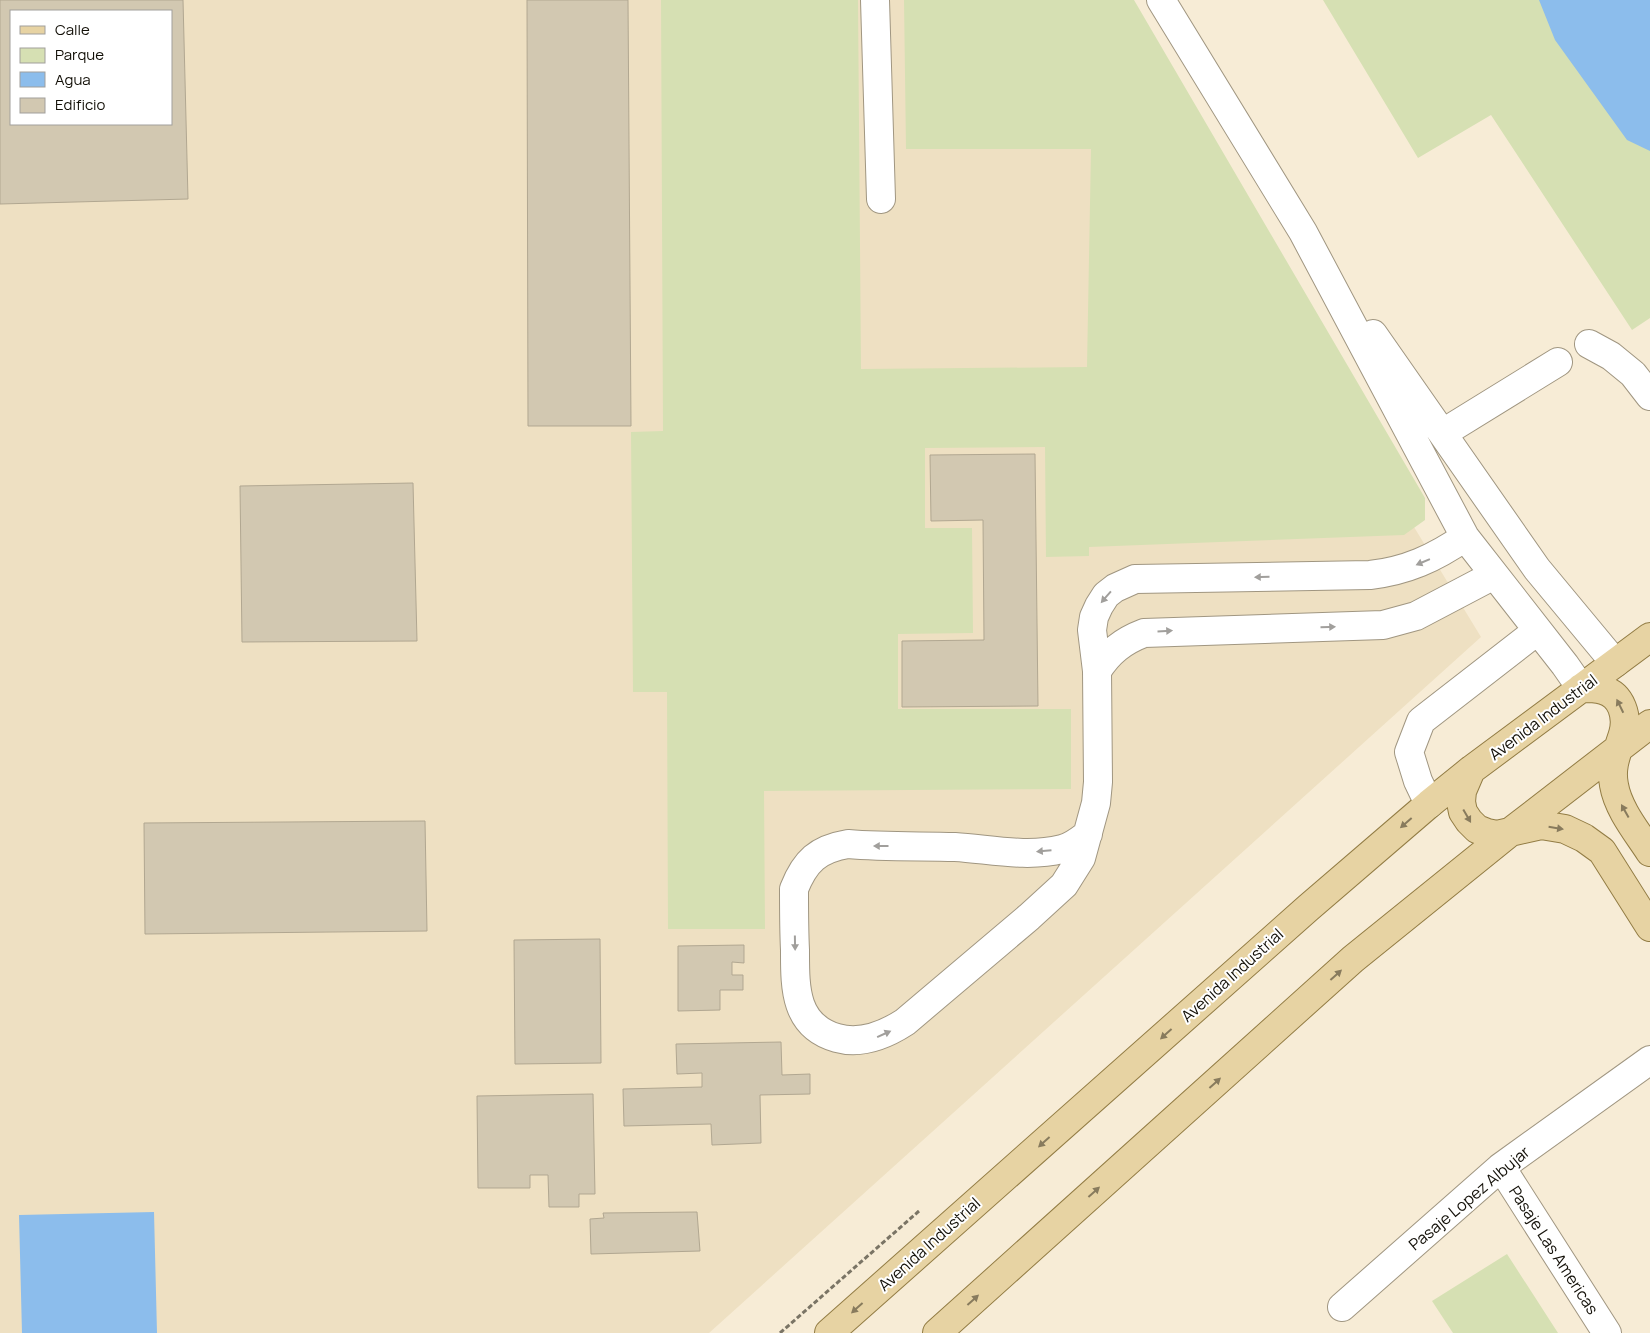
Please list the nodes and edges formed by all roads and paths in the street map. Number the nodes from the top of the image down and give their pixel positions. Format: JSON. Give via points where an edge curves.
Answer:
{"nodes":[{"id":1,"x":875,"y":0,"type":"edge"},
{"id":2,"x":1161,"y":0,"type":"edge"},
{"id":3,"x":881,"y":198,"type":"dead end"},
{"id":4,"x":1303,"y":232,"type":"junction"},
{"id":5,"x":1589,"y":344,"type":"dead end"},
{"id":6,"x":1558,"y":362,"type":"dead end"},
{"id":7,"x":1650,"y":396,"type":"edge"},
{"id":8,"x":1442,"y":433,"type":"junction"},
{"id":9,"x":1464,"y":537,"type":"junction"},
{"id":10,"x":1494,"y":575,"type":"junction"},
{"id":11,"x":1537,"y":631,"type":"junction"},
{"id":12,"x":1650,"y":637,"type":"edge"},
{"id":13,"x":1615,"y":663,"type":"junction"},
{"id":14,"x":1097,"y":671,"type":"junction"},
{"id":15,"x":1581,"y":688,"type":"junction"},
{"id":16,"x":1650,"y":724,"type":"edge"},
{"id":17,"x":1616,"y":750,"type":"junction"},
{"id":18,"x":1471,"y":770,"type":"junction"},
{"id":19,"x":1429,"y":804,"type":"junction"},
{"id":20,"x":1508,"y":833,"type":"junction"},
{"id":21,"x":1088,"y":834,"type":"junction"},
{"id":22,"x":1650,"y":852,"type":"edge"},
{"id":23,"x":1650,"y":927,"type":"edge"},
{"id":24,"x":1650,"y":1060,"type":"edge"},
{"id":25,"x":1500,"y":1168,"type":"junction"},
{"id":26,"x":1342,"y":1307,"type":"dead end"},
{"id":27,"x":829,"y":1333,"type":"edge"},
{"id":28,"x":937,"y":1333,"type":"edge"},
{"id":29,"x":1607,"y":1333,"type":"edge"}],
"edges":[{"from":1,"to":3,"type":"street"},
{"from":2,"to":4,"type":"street"},
{"from":4,"to":8,"type":"street"},
{"from":4,"to":9,"type":"street"},
{"from":5,"to":7,"type":"street","via":[[1633,374]]},
{"from":6,"to":8,"type":"street"},
{"from":8,"to":13,"type":"street","via":[[1537,569]]},
{"from":9,"to":10,"type":"street"},
{"from":9,"to":14,"type":"street","one_way":true,"via":[[1427,560],[1388,573],[1135,579],[1125,582],[1106,595],[1094,617],[1092,630]]},
{"from":10,"to":11,"type":"street"},
{"from":14,"to":10,"type":"street","one_way":true,"via":[[1118,646],[1144,632],[1383,625],[1416,616]]},
{"from":11,"to":15,"type":"street"},
{"from":11,"to":19,"type":"street","via":[[1420,721],[1409,752]]},
{"from":12,"to":13,"type":"main road","name":"Avenida Industrial"},
{"from":13,"to":15,"type":"main road","name":"Avenida Industrial"},
{"from":14,"to":21,"type":"street","via":[[1098,782]]},
{"from":17,"to":15,"type":"main road","one_way":true,"via":[[1625,718],[1621,705],[1614,695],[1604,690]]},
{"from":15,"to":18,"type":"main road","name":"Avenida Industrial"},
{"from":16,"to":17,"type":"main road"},
{"from":17,"to":20,"type":"main road"},
{"from":22,"to":17,"type":"main road","one_way":true,"via":[[1622,807],[1614,786],[1612,770]]},
{"from":18,"to":19,"type":"main road","name":"Avenida Industrial"},
{"from":18,"to":20,"type":"main road","one_way":true,"via":[[1462,791],[1463,812],[1469,821],[1487,833]]},
{"from":19,"to":27,"type":"main road","name":"Avenida Industrial","one_way":true},
{"from":20,"to":23,"type":"main road","one_way":true,"via":[[1541,825],[1564,829],[1584,838],[1602,851]]},
{"from":28,"to":20,"type":"main road","one_way":true,"via":[[1353,959]]},
{"from":21,"to":21,"type":"street","one_way":true,"via":[[1062,849],[1024,853],[957,847],[848,844],[818,854],[807,863],[794,889],[795,984],[801,1010],[818,1029],[831,1037],[859,1040],[876,1038],[891,1031],[1064,885],[1081,858]]},
{"from":24,"to":25,"type":"street","name":"Pasaje Lopez Albujar"},
{"from":25,"to":26,"type":"street","name":"Pasaje Lopez Albujar"},
{"from":25,"to":29,"type":"street","name":"Pasaje Las Americas"}]}
